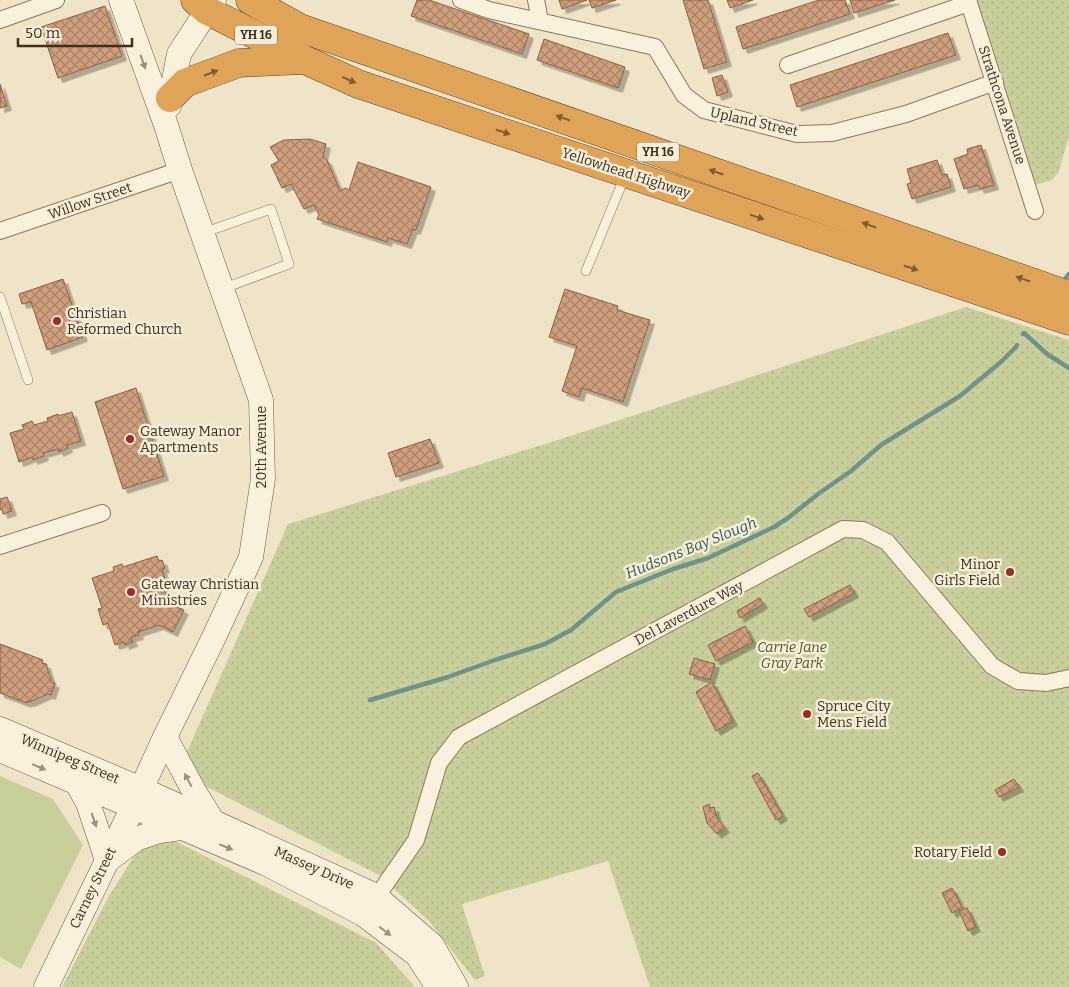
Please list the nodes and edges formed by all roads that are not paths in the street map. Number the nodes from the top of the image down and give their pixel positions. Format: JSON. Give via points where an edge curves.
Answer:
{"nodes":[{"id":1,"x":56,"y":0,"type":"edge"},
{"id":2,"x":121,"y":0,"type":"edge"},
{"id":3,"x":250,"y":0,"type":"edge"},
{"id":4,"x":461,"y":0,"type":"edge"},
{"id":5,"x":536,"y":0,"type":"edge"},
{"id":6,"x":969,"y":2,"type":"edge"},
{"id":7,"x":205,"y":3,"type":"edge"},
{"id":8,"x":491,"y":5,"type":"edge"},
{"id":9,"x":23,"y":6,"type":"edge"},
{"id":10,"x":0,"y":20,"type":"edge"},
{"id":11,"x":540,"y":21,"type":"junction"},
{"id":12,"x":305,"y":60,"type":"junction"},
{"id":13,"x":788,"y":65,"type":"dead end"},
{"id":14,"x":995,"y":82,"type":"junction"},
{"id":15,"x":170,"y":98,"type":"junction"},
{"id":16,"x":166,"y":125,"type":"junction"},
{"id":17,"x":180,"y":170,"type":"junction"},
{"id":18,"x":626,"y":173,"type":"junction"},
{"id":19,"x":1035,"y":211,"type":"dead end"},
{"id":20,"x":0,"y":231,"type":"edge"},
{"id":21,"x":202,"y":234,"type":"junction"},
{"id":22,"x":586,"y":271,"type":"dead end"},
{"id":23,"x":222,"y":289,"type":"junction"},
{"id":24,"x":1069,"y":295,"type":"edge"},
{"id":25,"x":0,"y":297,"type":"edge"},
{"id":26,"x":1069,"y":320,"type":"edge"},
{"id":27,"x":28,"y":380,"type":"dead end"},
{"id":28,"x":102,"y":513,"type":"dead end"},
{"id":29,"x":0,"y":546,"type":"edge"},
{"id":30,"x":1069,"y":678,"type":"edge"},
{"id":31,"x":0,"y":729,"type":"edge"},
{"id":32,"x":165,"y":737,"type":"junction"},
{"id":33,"x":0,"y":750,"type":"edge"},
{"id":34,"x":77,"y":783,"type":"junction"},
{"id":35,"x":137,"y":798,"type":"junction"},
{"id":36,"x":214,"y":822,"type":"junction"},
{"id":37,"x":181,"y":828,"type":"junction"},
{"id":38,"x":107,"y":860,"type":"junction"},
{"id":39,"x":370,"y":906,"type":"junction"},
{"id":40,"x":46,"y":987,"type":"edge"},
{"id":41,"x":438,"y":987,"type":"edge"},
{"id":42,"x":456,"y":987,"type":"edge"}],
"edges":[{"from":1,"to":9,"type":"street"},
{"from":2,"to":16,"type":"street","name":"20th Avenue","one_way":true},
{"from":24,"to":3,"type":"highway","number":"YH 16","one_way":true,"via":[[300,28]]},
{"from":4,"to":8,"type":"street","name":"Upland Street"},
{"from":5,"to":11,"type":"street"},
{"from":6,"to":13,"type":"street"},
{"from":6,"to":14,"type":"street","name":"Strathcona Avenue"},
{"from":7,"to":12,"type":"highway","name":"Yellowhead Highway","number":"YH 16"},
{"from":7,"to":15,"type":"street","name":"20th Avenue","via":[[179,54]]},
{"from":8,"to":11,"type":"street","name":"Upland Street"},
{"from":9,"to":10,"type":"street"},
{"from":11,"to":14,"type":"street","name":"Upland Street","via":[[655,47],[684,95],[704,110],[797,134],[832,133],[887,119]]},
{"from":15,"to":12,"type":"highway","one_way":true,"via":[[185,84],[239,63]]},
{"from":12,"to":18,"type":"highway","name":"Yellowhead Highway","number":"YH 16","one_way":true,"via":[[358,84]]},
{"from":14,"to":19,"type":"street","name":"Strathcona Avenue"},
{"from":15,"to":16,"type":"street","name":"20th Avenue"},
{"from":16,"to":17,"type":"street","name":"20th Avenue"},
{"from":17,"to":20,"type":"street","name":"Willow Street"},
{"from":17,"to":21,"type":"street","name":"20th Avenue"},
{"from":18,"to":22,"type":"lane"},
{"from":18,"to":26,"type":"highway","name":"Yellowhead Highway","number":"YH 16","one_way":true},
{"from":21,"to":23,"type":"street","name":"20th Avenue"},
{"from":21,"to":23,"type":"lane","via":[[271,209],[289,264]]},
{"from":23,"to":32,"type":"street","name":"20th Avenue","via":[[261,400],[263,479],[251,557]]},
{"from":25,"to":27,"type":"lane"},
{"from":28,"to":29,"type":"street"},
{"from":30,"to":39,"type":"street","name":"Del Laverdure Way","via":[[1046,683],[1018,681],[992,666],[887,542],[864,530],[843,530],[459,737],[439,763],[416,840]]},
{"from":31,"to":35,"type":"street","name":"Winnipeg Street"},
{"from":32,"to":35,"type":"street","name":"20th Avenue"},
{"from":36,"to":32,"type":"street","one_way":true},
{"from":33,"to":34,"type":"street","name":"Winnipeg Street","one_way":true},
{"from":34,"to":35,"type":"street","name":"Winnipeg Street"},
{"from":34,"to":38,"type":"street","one_way":true,"via":[[88,803]]},
{"from":35,"to":36,"type":"street","name":"Massey Drive"},
{"from":35,"to":37,"type":"street","name":"Massey Drive"},
{"from":35,"to":38,"type":"street","name":"Carney Street"},
{"from":36,"to":39,"type":"street","name":"Massey Drive"},
{"from":37,"to":38,"type":"street","via":[[136,839]]},
{"from":37,"to":39,"type":"street","name":"Massey Drive","one_way":true},
{"from":38,"to":40,"type":"street","name":"Carney Street"},
{"from":39,"to":41,"type":"street","name":"Massey Drive","one_way":true,"via":[[417,956]]},
{"from":39,"to":42,"type":"street","name":"Massey Drive","via":[[432,945]]}]}
